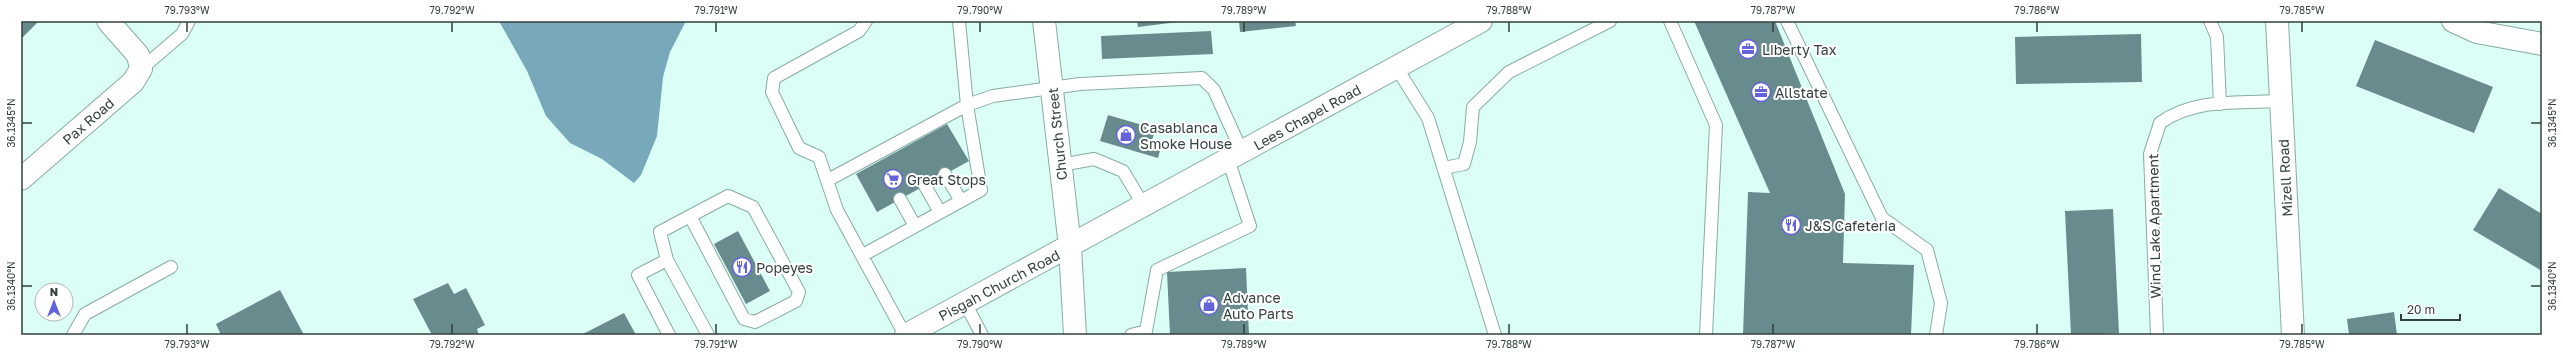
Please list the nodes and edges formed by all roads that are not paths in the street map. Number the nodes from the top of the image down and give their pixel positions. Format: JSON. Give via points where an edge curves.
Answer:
{"nodes":[{"id":1,"x":108,"y":21,"type":"edge"},
{"id":2,"x":189,"y":21,"type":"edge"},
{"id":3,"x":866,"y":21,"type":"edge"},
{"id":4,"x":959,"y":21,"type":"edge"},
{"id":5,"x":1044,"y":21,"type":"edge"},
{"id":6,"x":1481,"y":21,"type":"edge"},
{"id":7,"x":1610,"y":21,"type":"edge"},
{"id":8,"x":1670,"y":21,"type":"edge"},
{"id":9,"x":1787,"y":21,"type":"edge"},
{"id":10,"x":2210,"y":21,"type":"edge"},
{"id":11,"x":2277,"y":21,"type":"edge"},
{"id":12,"x":2453,"y":21,"type":"edge"},
{"id":13,"x":2542,"y":44,"type":"edge"},
{"id":14,"x":139,"y":62,"type":"junction"},
{"id":15,"x":1396,"y":67,"type":"junction"},
{"id":16,"x":1053,"y":88,"type":"junction"},
{"id":17,"x":2281,"y":101,"type":"junction"},
{"id":18,"x":2220,"y":104,"type":"junction"},
{"id":19,"x":968,"y":105,"type":"junction"},
{"id":20,"x":1235,"y":156,"type":"junction"},
{"id":21,"x":1061,"y":165,"type":"junction"},
{"id":22,"x":1444,"y":168,"type":"junction"},
{"id":23,"x":945,"y":174,"type":"dead end"},
{"id":24,"x":21,"y":179,"type":"edge"},
{"id":25,"x":828,"y":180,"type":"junction"},
{"id":26,"x":925,"y":186,"type":"dead end"},
{"id":27,"x":900,"y":199,"type":"dead end"},
{"id":28,"x":961,"y":201,"type":"junction"},
{"id":29,"x":1144,"y":206,"type":"junction"},
{"id":30,"x":940,"y":212,"type":"junction"},
{"id":31,"x":690,"y":216,"type":"junction"},
{"id":32,"x":915,"y":226,"type":"junction"},
{"id":33,"x":1070,"y":247,"type":"junction"},
{"id":34,"x":862,"y":255,"type":"junction"},
{"id":35,"x":667,"y":260,"type":"junction"},
{"id":36,"x":171,"y":267,"type":"dead end"},
{"id":37,"x":965,"y":303,"type":"junction"},
{"id":38,"x":73,"y":335,"type":"edge"},
{"id":39,"x":669,"y":335,"type":"edge"},
{"id":40,"x":708,"y":335,"type":"edge"},
{"id":41,"x":906,"y":335,"type":"edge"},
{"id":42,"x":982,"y":335,"type":"edge"},
{"id":43,"x":1075,"y":335,"type":"edge"},
{"id":44,"x":1131,"y":335,"type":"edge"},
{"id":45,"x":1495,"y":335,"type":"edge"},
{"id":46,"x":1706,"y":335,"type":"edge"},
{"id":47,"x":1936,"y":335,"type":"edge"},
{"id":48,"x":2157,"y":335,"type":"edge"},
{"id":49,"x":2293,"y":335,"type":"edge"}],
"edges":[{"from":1,"to":14,"type":"street"},
{"from":2,"to":14,"type":"lane","via":[[182,34]]},
{"from":3,"to":25,"type":"lane","via":[[859,31],[774,78],[772,92],[799,148],[819,157]]},
{"from":4,"to":19,"type":"lane"},
{"from":5,"to":16,"type":"street","name":"Church Street"},
{"from":6,"to":15,"type":"street","name":"Lees Chapel Road"},
{"from":7,"to":22,"type":"lane","via":[[1509,72],[1473,107],[1470,142],[1464,164]]},
{"from":8,"to":46,"type":"lane","via":[[1716,125]]},
{"from":9,"to":47,"type":"lane","via":[[1882,218],[1927,250],[1941,303]]},
{"from":10,"to":18,"type":"lane","via":[[2217,37]]},
{"from":11,"to":17,"type":"street","name":"Mizell Road"},
{"from":12,"to":13,"type":"street","via":[[2477,32]]},
{"from":14,"to":24,"type":"street","name":"Pax Road","via":[[133,82]]},
{"from":15,"to":20,"type":"street","name":"Lees Chapel Road"},
{"from":15,"to":22,"type":"lane","via":[[1428,118]]},
{"from":16,"to":19,"type":"lane","via":[[993,96]]},
{"from":16,"to":20,"type":"lane","via":[[1080,84],[1202,78],[1214,90]]},
{"from":16,"to":21,"type":"street","name":"Church Street"},
{"from":17,"to":18,"type":"lane","name":"Wind Lake Apartment"},
{"from":17,"to":49,"type":"street","name":"Mizell Road"},
{"from":18,"to":48,"type":"lane","name":"Wind Lake Apartment","via":[[2184,109],[2171,115],[2160,123],[2150,154]]},
{"from":19,"to":25,"type":"lane","via":[[902,145]]},
{"from":19,"to":28,"type":"lane","via":[[981,190]]},
{"from":20,"to":29,"type":"street","name":"Lees Chapel Road"},
{"from":20,"to":44,"type":"lane","via":[[1250,226],[1157,270],[1146,331]]},
{"from":21,"to":29,"type":"lane","via":[[1094,159],[1123,171]]},
{"from":21,"to":33,"type":"street","name":"Church Street"},
{"from":22,"to":45,"type":"lane"},
{"from":23,"to":28,"type":"lane"},
{"from":25,"to":34,"type":"lane","via":[[837,210]]},
{"from":26,"to":30,"type":"lane"},
{"from":27,"to":32,"type":"lane"},
{"from":28,"to":30,"type":"lane"},
{"from":29,"to":33,"type":"street","name":"Lees Chapel Road"},
{"from":30,"to":32,"type":"lane"},
{"from":31,"to":31,"type":"lane","via":[[744,319],[756,322],[796,301],[799,292],[753,207],[728,196]]},
{"from":31,"to":35,"type":"lane","via":[[660,232]]},
{"from":32,"to":34,"type":"lane"},
{"from":33,"to":37,"type":"street","name":"Pisgah Church Road"},
{"from":33,"to":43,"type":"street","name":"Church Street"},
{"from":34,"to":41,"type":"lane"},
{"from":35,"to":39,"type":"lane","via":[[638,275]]},
{"from":35,"to":40,"type":"lane"},
{"from":36,"to":38,"type":"lane","via":[[85,314]]},
{"from":37,"to":41,"type":"street","name":"Pisgah Church Road"},
{"from":37,"to":42,"type":"lane"}]}
